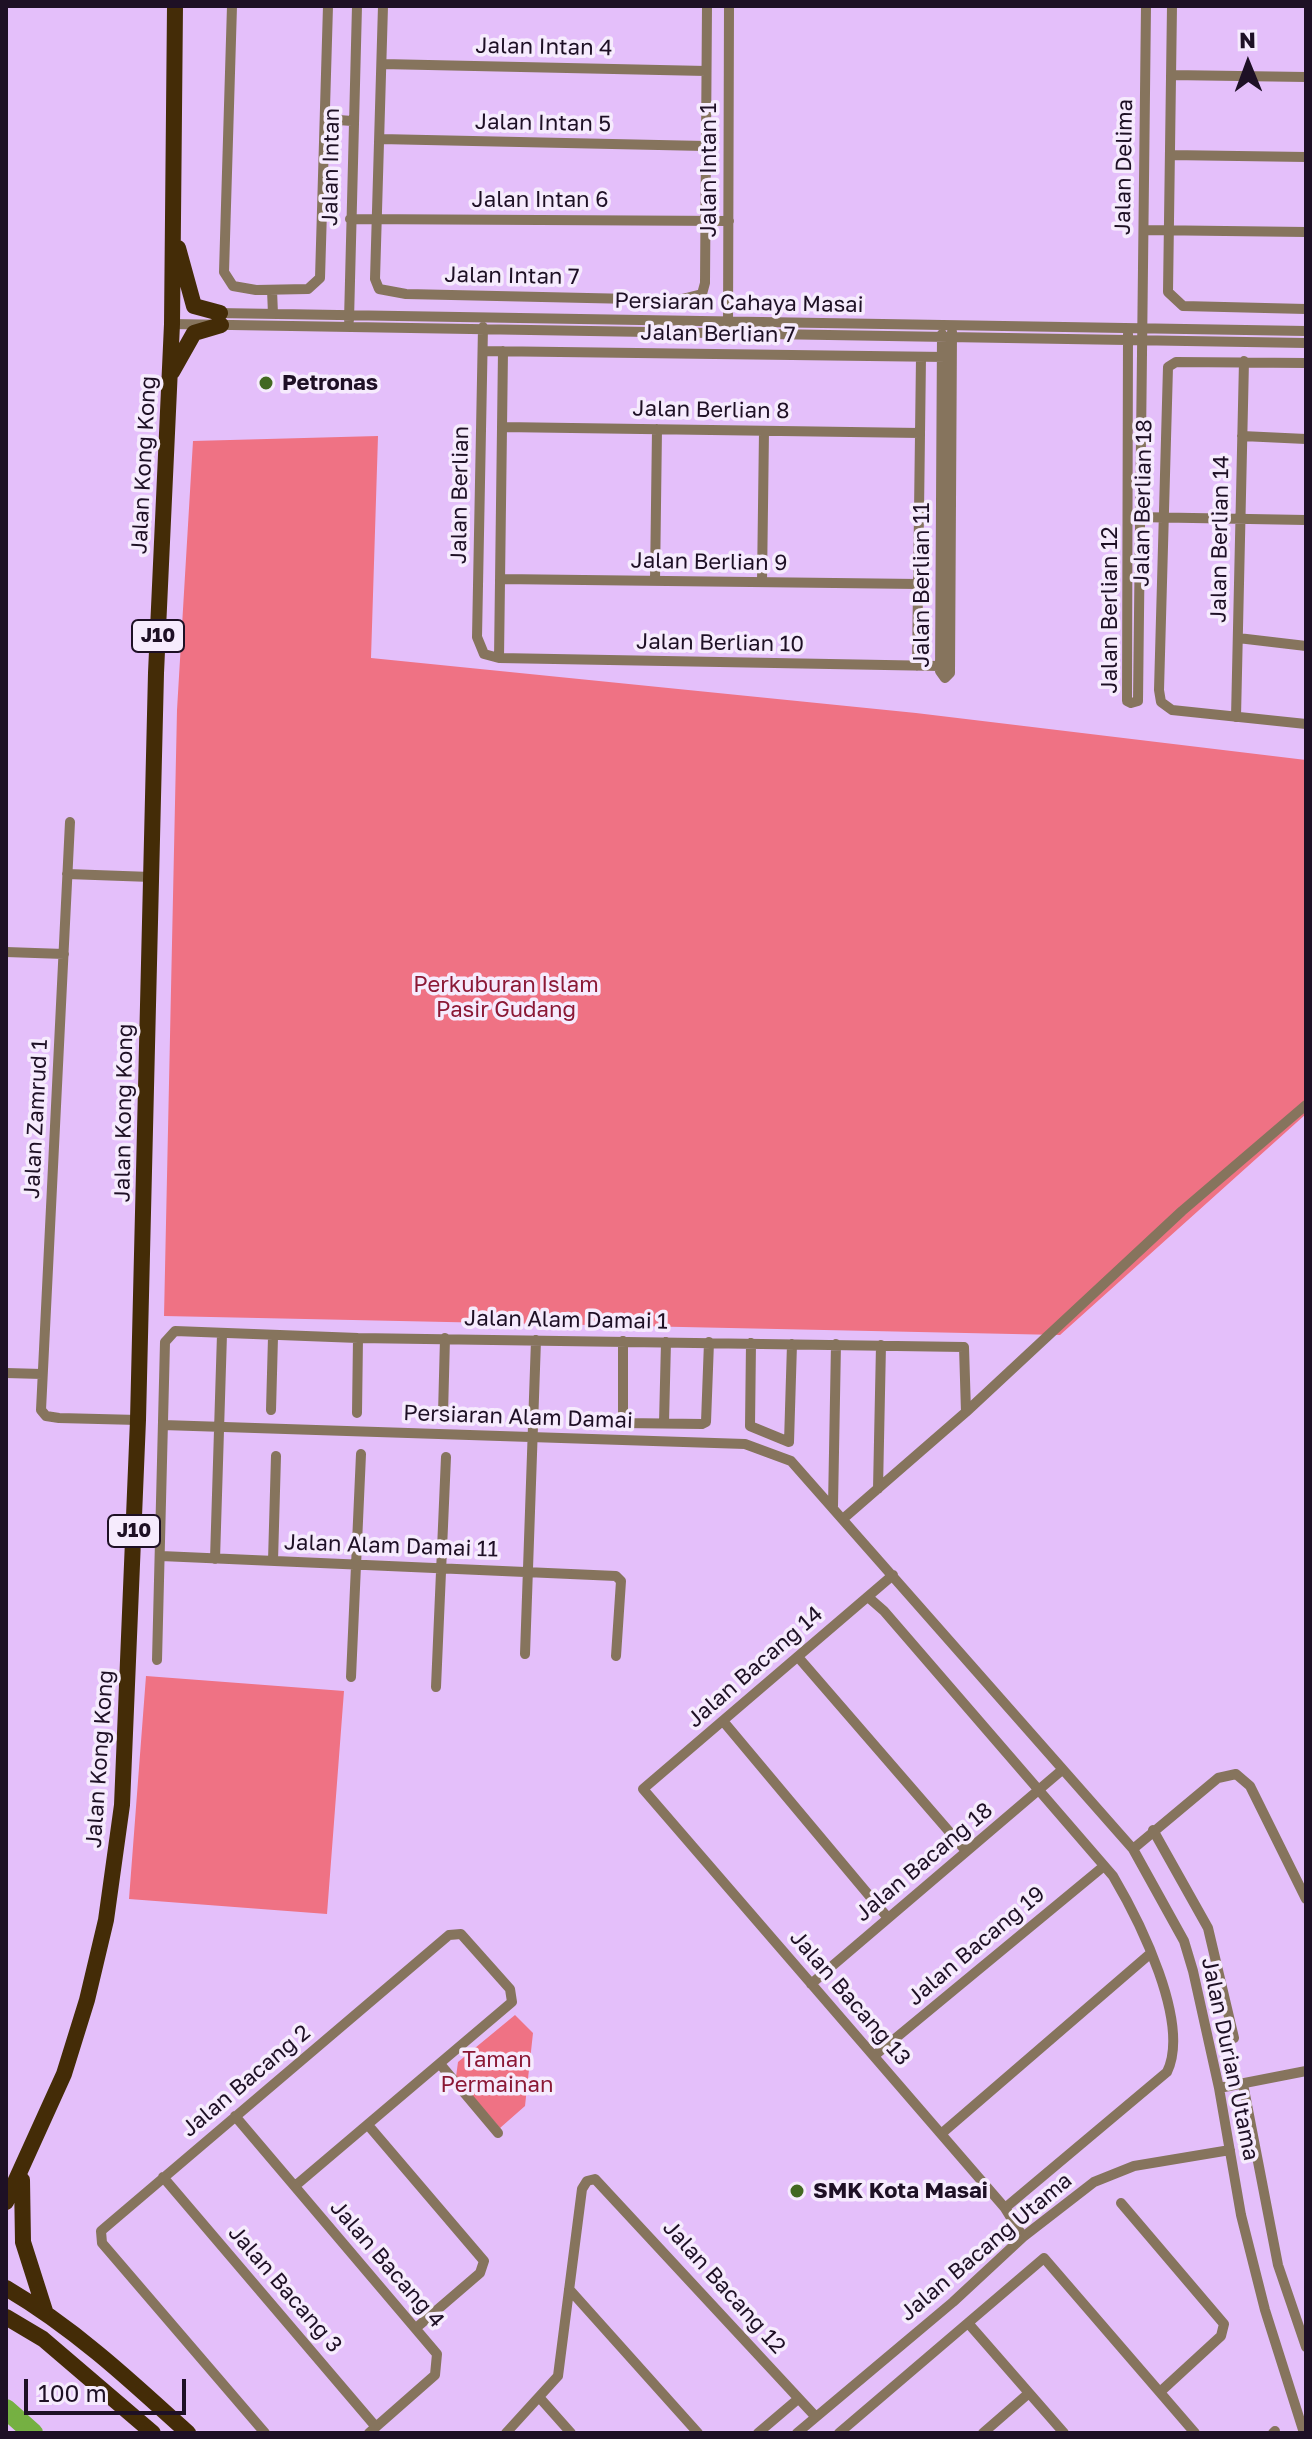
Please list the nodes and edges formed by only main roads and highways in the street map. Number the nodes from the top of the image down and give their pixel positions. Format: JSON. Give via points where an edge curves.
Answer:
{"nodes":[{"id":1,"x":175,"y":6,"type":"edge"},
{"id":2,"x":172,"y":223,"type":"junction"},
{"id":3,"x":170,"y":377,"type":"junction"},
{"id":4,"x":22,"y":2170,"type":"junction"},
{"id":5,"x":6,"y":2202,"type":"edge"},
{"id":6,"x":6,"y":2288,"type":"edge"},
{"id":7,"x":45,"y":2311,"type":"junction"},
{"id":8,"x":11,"y":2323,"type":"edge"},
{"id":9,"x":153,"y":2433,"type":"edge"},
{"id":10,"x":188,"y":2433,"type":"edge"}],
"edges":[{"from":1,"to":2,"type":"main road","name":"Jalan Kong Kong","number":"J10"},
{"from":2,"to":3,"type":"main road","name":"Jalan Kong Kong","number":"J10"},
{"from":2,"to":3,"type":"main road","via":[[191,302],[220,319],[194,333]]},
{"from":3,"to":4,"type":"main road","name":"Jalan Kong Kong","number":"J10","via":[[125,1759],[106,1920],[87,2000],[64,2074]]},
{"from":4,"to":5,"type":"main road","name":"Jalan Kong Kong","number":"J10"},
{"from":4,"to":7,"type":"main road","via":[[23,2242]]},
{"from":6,"to":7,"type":"main road"},
{"from":7,"to":10,"type":"main road","via":[[105,2356]]},
{"from":8,"to":9,"type":"main road","via":[[43,2339]]}]}
